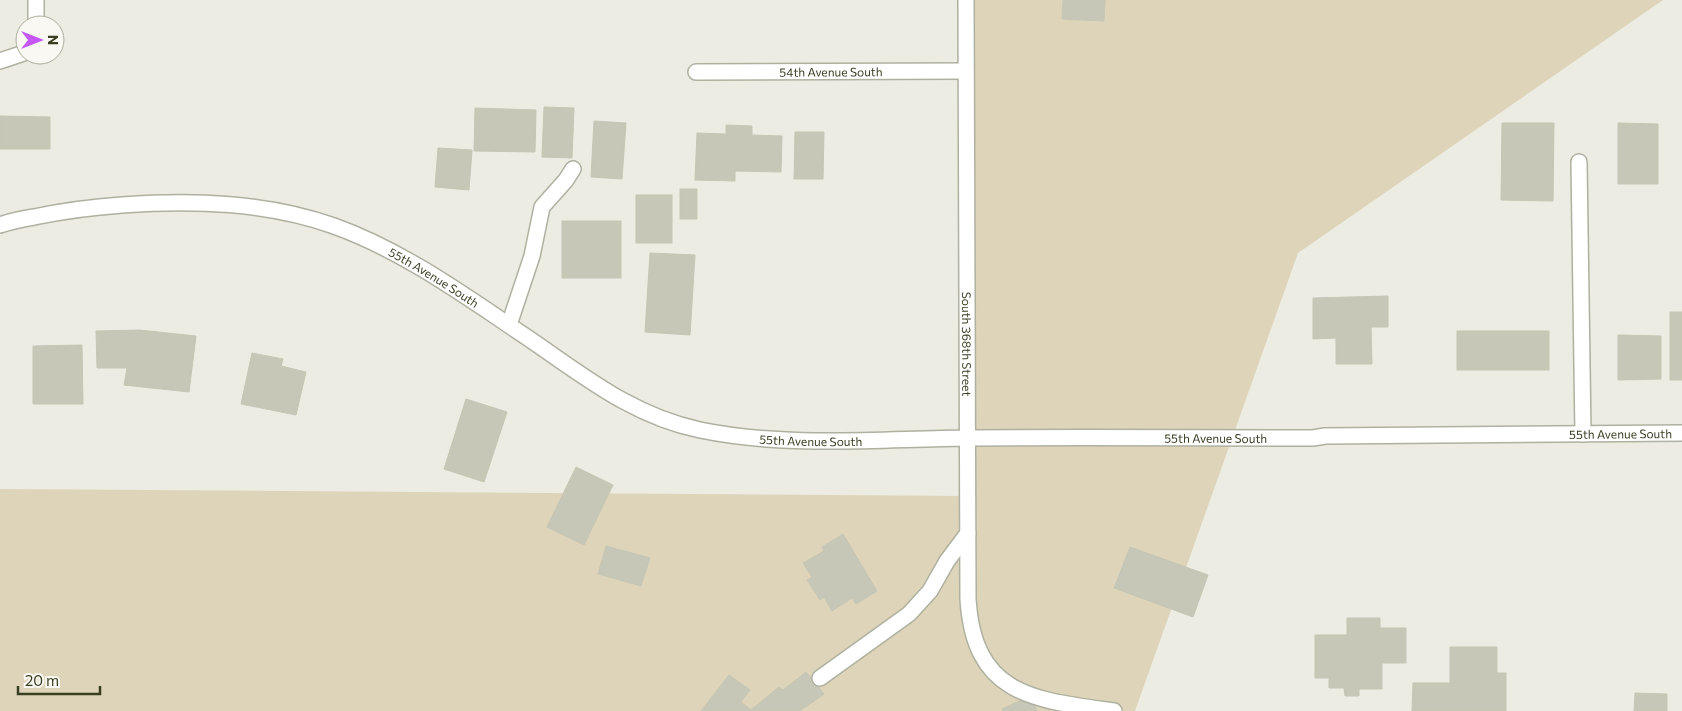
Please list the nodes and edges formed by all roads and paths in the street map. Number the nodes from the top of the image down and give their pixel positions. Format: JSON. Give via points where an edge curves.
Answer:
{"nodes":[{"id":1,"x":36,"y":0,"type":"edge"},
{"id":2,"x":966,"y":0,"type":"edge"},
{"id":3,"x":36,"y":15,"type":"edge"},
{"id":4,"x":15,"y":56,"type":"edge"},
{"id":5,"x":0,"y":61,"type":"edge"},
{"id":6,"x":966,"y":71,"type":"junction"},
{"id":7,"x":696,"y":72,"type":"dead end"},
{"id":8,"x":1579,"y":162,"type":"dead end"},
{"id":9,"x":573,"y":169,"type":"dead end"},
{"id":10,"x":0,"y":225,"type":"edge"},
{"id":11,"x":509,"y":325,"type":"junction"},
{"id":12,"x":1682,"y":433,"type":"edge"},
{"id":13,"x":1583,"y":434,"type":"junction"},
{"id":14,"x":967,"y":438,"type":"junction"},
{"id":15,"x":968,"y":533,"type":"junction"},
{"id":16,"x":820,"y":678,"type":"dead end"},
{"id":17,"x":1114,"y":711,"type":"edge"}],
"edges":[{"from":1,"to":3,"type":"street"},
{"from":2,"to":6,"type":"street","name":"South 368th Street"},
{"from":4,"to":5,"type":"street"},
{"from":6,"to":7,"type":"street","name":"54th Avenue South"},
{"from":6,"to":14,"type":"street","name":"South 368th Street"},
{"from":8,"to":13,"type":"street"},
{"from":9,"to":11,"type":"street","via":[[542,207],[532,256]]},
{"from":10,"to":11,"type":"street","name":"55th Avenue South","via":[[58,212],[147,203],[208,203],[274,210],[358,235],[419,267]]},
{"from":11,"to":14,"type":"street","name":"55th Avenue South","via":[[625,403],[653,417],[686,427],[750,438],[798,441]]},
{"from":12,"to":13,"type":"street","name":"55th Avenue South"},
{"from":13,"to":14,"type":"street","name":"55th Avenue South"},
{"from":14,"to":15,"type":"street","name":"South 368th Street"},
{"from":15,"to":16,"type":"street","via":[[930,591],[909,614]]},
{"from":15,"to":17,"type":"street","name":"South 368th Street","via":[[971,624],[981,654],[993,672],[1019,691],[1041,699]]}]}
